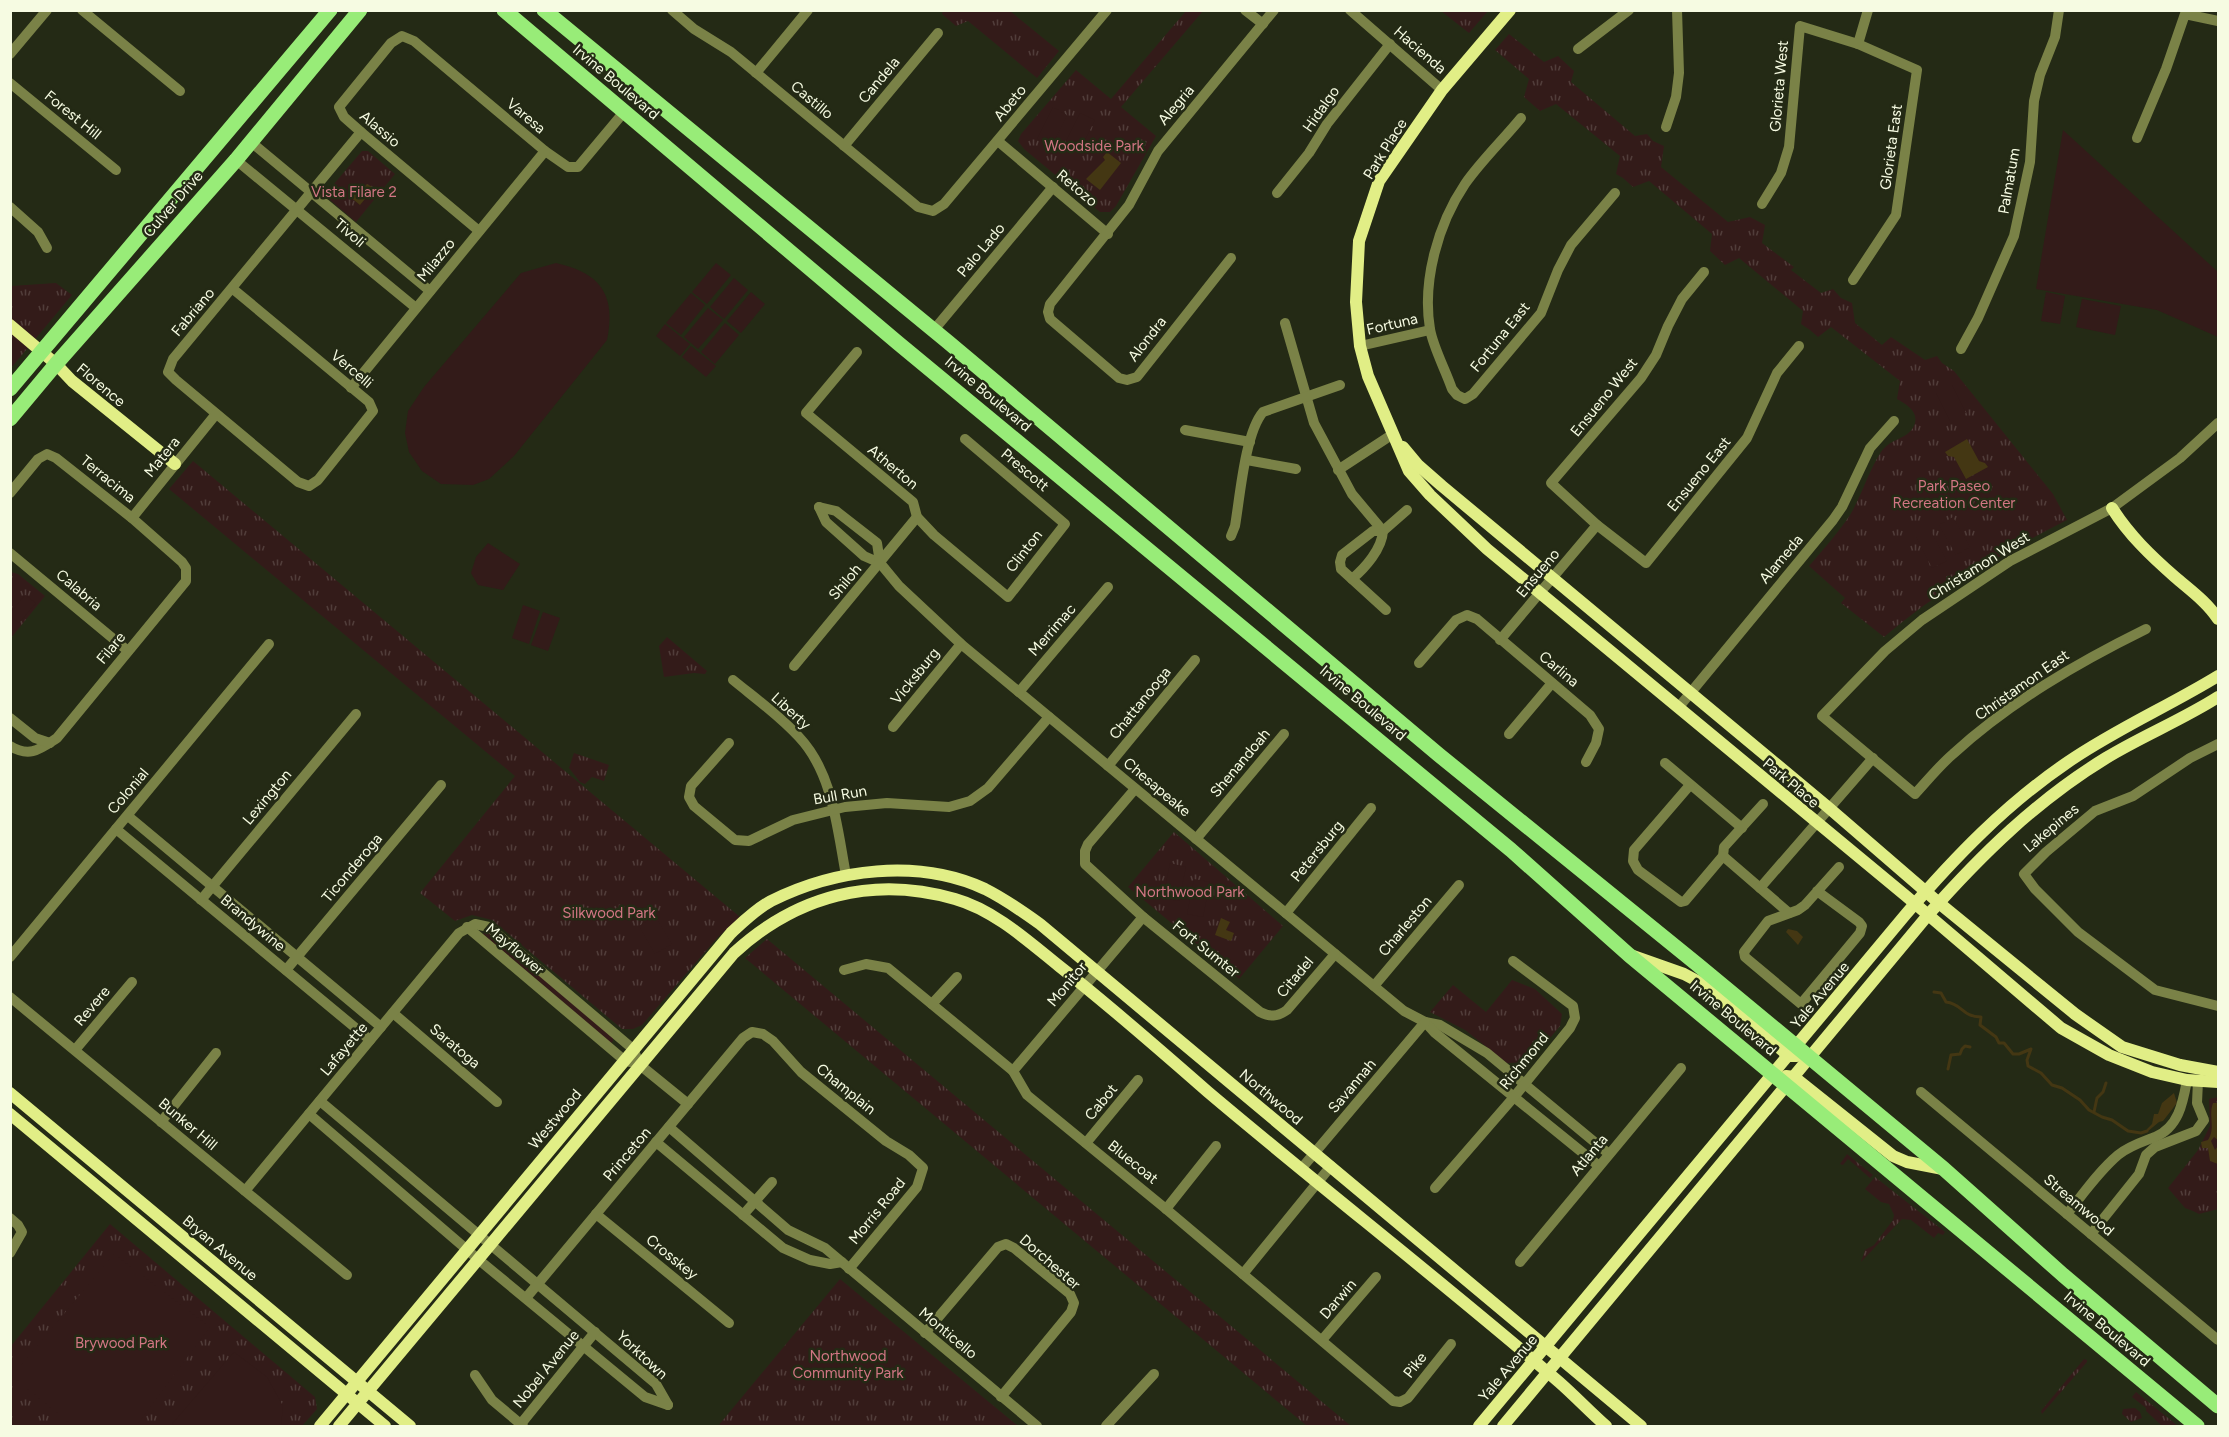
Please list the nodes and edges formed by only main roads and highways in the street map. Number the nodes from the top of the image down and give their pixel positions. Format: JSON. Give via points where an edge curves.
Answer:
{"nodes":[{"id":1,"x":330,"y":10,"type":"edge"},
{"id":2,"x":360,"y":10,"type":"edge"},
{"id":3,"x":504,"y":10,"type":"edge"},
{"id":4,"x":544,"y":10,"type":"edge"},
{"id":5,"x":10,"y":389,"type":"edge"},
{"id":6,"x":10,"y":419,"type":"edge"},
{"id":7,"x":2218,"y":1406,"type":"edge"},
{"id":8,"x":2197,"y":1426,"type":"edge"}],
"edges":[{"from":1,"to":5,"type":"main road","name":"Culver Drive"},
{"from":2,"to":6,"type":"main road","name":"Culver Drive","via":[[236,160]]},
{"from":3,"to":8,"type":"main road","name":"Irvine Boulevard","via":[[898,343],[1511,850],[1773,1075],[1790,1081]]},
{"from":4,"to":7,"type":"main road","name":"Irvine Boulevard","via":[[1793,1051],[1810,1058],[1944,1169]]}]}
